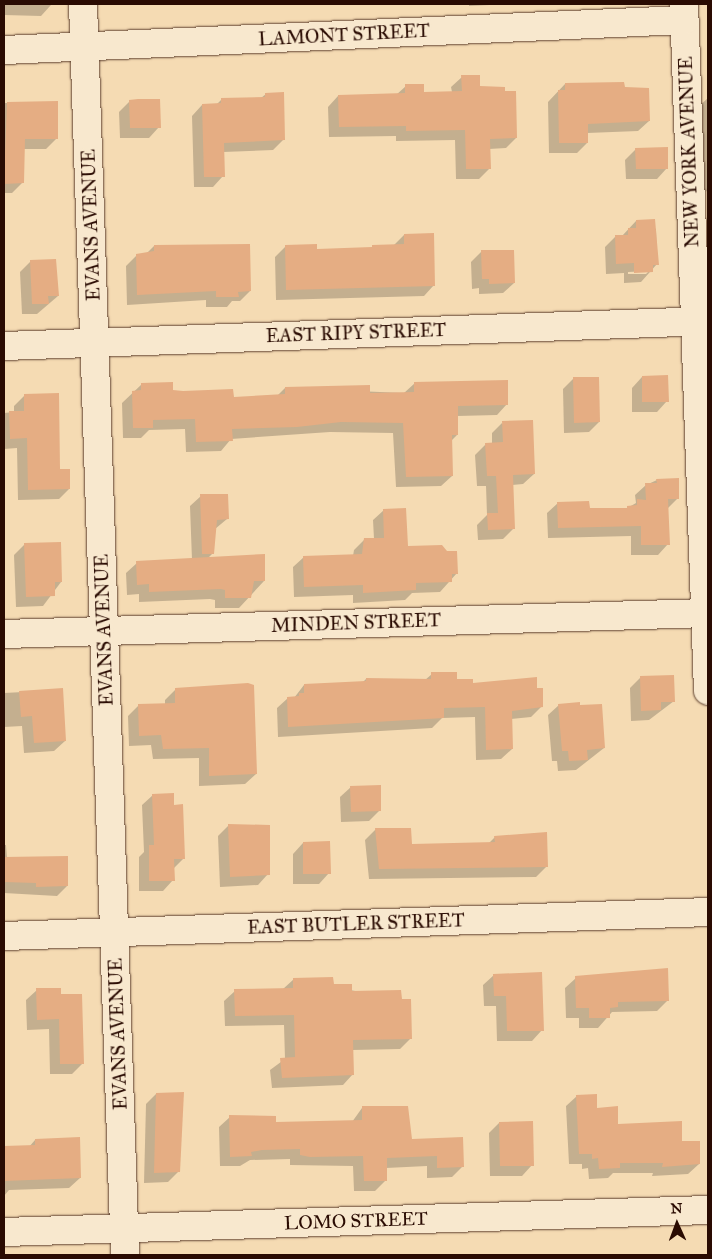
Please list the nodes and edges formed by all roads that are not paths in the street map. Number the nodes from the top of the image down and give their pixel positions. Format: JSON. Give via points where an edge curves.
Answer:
{"nodes":[{"id":1,"x":83,"y":4,"type":"edge"},
{"id":2,"x":684,"y":12,"type":"edge"},
{"id":3,"x":85,"y":46,"type":"junction"},
{"id":4,"x":4,"y":50,"type":"edge"},
{"id":5,"x":702,"y":321,"type":"edge"},
{"id":6,"x":94,"y":343,"type":"junction"},
{"id":7,"x":4,"y":346,"type":"edge"},
{"id":8,"x":707,"y":613,"type":"edge"},
{"id":9,"x":104,"y":631,"type":"junction"},
{"id":10,"x":4,"y":634,"type":"edge"},
{"id":11,"x":708,"y":691,"type":"edge"},
{"id":12,"x":708,"y":912,"type":"edge"},
{"id":13,"x":114,"y":932,"type":"junction"},
{"id":14,"x":4,"y":936,"type":"edge"},
{"id":15,"x":708,"y":1210,"type":"edge"},
{"id":16,"x":124,"y":1228,"type":"junction"},
{"id":17,"x":4,"y":1232,"type":"edge"},
{"id":18,"x":125,"y":1255,"type":"edge"}],
"edges":[{"from":1,"to":3,"type":"street","name":"EVANS AVENUE"},
{"from":2,"to":3,"type":"street","name":"LAMONT STREET"},
{"from":2,"to":5,"type":"street","name":"NEW YORK AVENUE"},
{"from":3,"to":4,"type":"street","name":"LAMONT STREET"},
{"from":3,"to":6,"type":"street","name":"EVANS AVENUE"},
{"from":5,"to":6,"type":"street","name":"EAST RIPY STREET"},
{"from":5,"to":8,"type":"street","name":"NEW YORK AVENUE"},
{"from":6,"to":7,"type":"street","name":"EAST RIPY STREET"},
{"from":6,"to":9,"type":"street","name":"EVANS AVENUE"},
{"from":8,"to":9,"type":"street","name":"MINDEN STREET"},
{"from":8,"to":11,"type":"street","name":"NEW YORK AVENUE"},
{"from":9,"to":10,"type":"street","name":"MINDEN STREET"},
{"from":9,"to":13,"type":"street","name":"EVANS AVENUE"},
{"from":12,"to":13,"type":"street","name":"EAST BUTLER STREET"},
{"from":13,"to":14,"type":"street","name":"EAST BUTLER STREET"},
{"from":13,"to":16,"type":"street","name":"EVANS AVENUE"},
{"from":15,"to":16,"type":"street","name":"LOMO STREET"},
{"from":16,"to":17,"type":"street","name":"LOMO STREET"},
{"from":16,"to":18,"type":"street","name":"EVANS AVENUE"}]}
